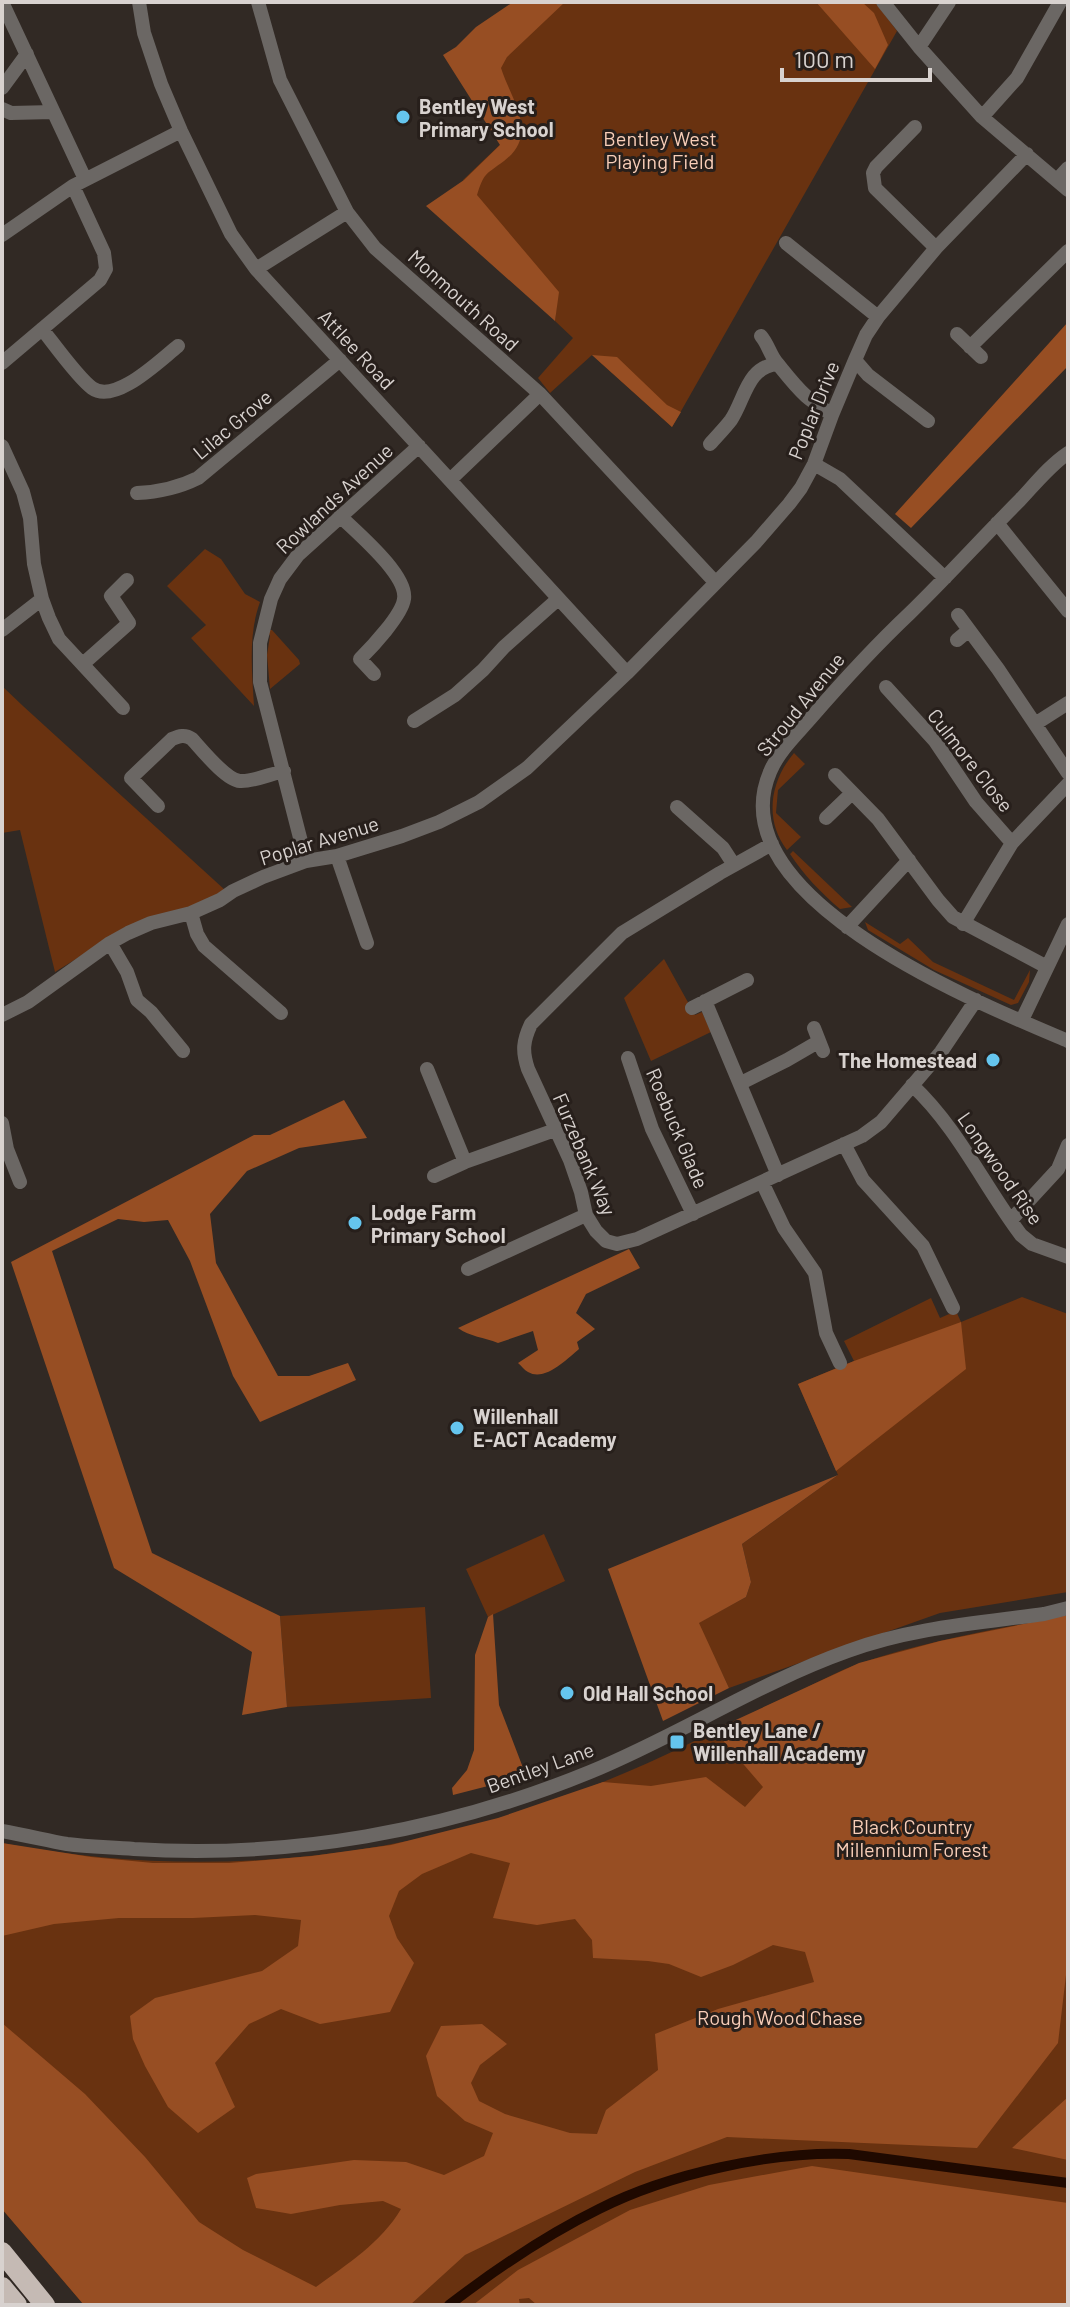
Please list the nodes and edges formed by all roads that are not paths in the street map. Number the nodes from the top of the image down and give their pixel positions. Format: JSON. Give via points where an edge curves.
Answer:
{"nodes":[{"id":1,"x":2,"y":2,"type":"edge"},
{"id":2,"x":139,"y":2,"type":"edge"},
{"id":3,"x":258,"y":2,"type":"edge"},
{"id":4,"x":883,"y":2,"type":"edge"},
{"id":5,"x":949,"y":2,"type":"edge"},
{"id":6,"x":1060,"y":2,"type":"edge"},
{"id":7,"x":919,"y":47,"type":"junction"},
{"id":8,"x":27,"y":54,"type":"junction"},
{"id":9,"x":2,"y":88,"type":"edge"},
{"id":10,"x":2,"y":109,"type":"edge"},
{"id":11,"x":53,"y":112,"type":"junction"},
{"id":12,"x":982,"y":117,"type":"junction"},
{"id":13,"x":915,"y":127,"type":"dead end"},
{"id":14,"x":181,"y":131,"type":"junction"},
{"id":15,"x":1027,"y":154,"type":"junction"},
{"id":16,"x":1068,"y":168,"type":"edge"},
{"id":17,"x":79,"y":182,"type":"junction"},
{"id":18,"x":1063,"y":185,"type":"edge"},
{"id":19,"x":343,"y":206,"type":"junction"},
{"id":20,"x":2,"y":235,"type":"edge"},
{"id":21,"x":793,"y":243,"type":"dead end"},
{"id":22,"x":936,"y":248,"type":"junction"},
{"id":23,"x":1068,"y":251,"type":"edge"},
{"id":24,"x":256,"y":269,"type":"junction"},
{"id":25,"x":878,"y":317,"type":"junction"},
{"id":26,"x":42,"y":329,"type":"junction"},
{"id":27,"x":957,"y":334,"type":"dead end"},
{"id":28,"x":761,"y":336,"type":"dead end"},
{"id":29,"x":178,"y":346,"type":"dead end"},
{"id":30,"x":340,"y":360,"type":"junction"},
{"id":31,"x":855,"y":360,"type":"junction"},
{"id":32,"x":2,"y":363,"type":"edge"},
{"id":33,"x":777,"y":364,"type":"junction"},
{"id":34,"x":540,"y":394,"type":"junction"},
{"id":35,"x":832,"y":415,"type":"junction"},
{"id":36,"x":917,"y":420,"type":"dead end"},
{"id":37,"x":710,"y":444,"type":"dead end"},
{"id":38,"x":2,"y":446,"type":"edge"},
{"id":39,"x":419,"y":446,"type":"junction"},
{"id":40,"x":1066,"y":458,"type":"edge"},
{"id":41,"x":814,"y":464,"type":"junction"},
{"id":42,"x":451,"y":479,"type":"junction"},
{"id":43,"x":137,"y":493,"type":"dead end"},
{"id":44,"x":340,"y":516,"type":"junction"},
{"id":45,"x":997,"y":523,"type":"junction"},
{"id":46,"x":945,"y":578,"type":"junction"},
{"id":47,"x":127,"y":580,"type":"dead end"},
{"id":48,"x":715,"y":582,"type":"junction"},
{"id":49,"x":42,"y":599,"type":"junction"},
{"id":50,"x":558,"y":599,"type":"junction"},
{"id":51,"x":1068,"y":611,"type":"edge"},
{"id":52,"x":958,"y":615,"type":"dead end"},
{"id":53,"x":2,"y":630,"type":"edge"},
{"id":54,"x":969,"y":630,"type":"junction"},
{"id":55,"x":957,"y":640,"type":"dead end"},
{"id":56,"x":84,"y":663,"type":"junction"},
{"id":57,"x":627,"y":673,"type":"junction"},
{"id":58,"x":374,"y":674,"type":"dead end"},
{"id":59,"x":886,"y":687,"type":"dead end"},
{"id":60,"x":1068,"y":703,"type":"edge"},
{"id":61,"x":123,"y":708,"type":"dead end"},
{"id":62,"x":414,"y":721,"type":"dead end"},
{"id":63,"x":1035,"y":724,"type":"junction"},
{"id":64,"x":284,"y":771,"type":"junction"},
{"id":65,"x":1068,"y":773,"type":"edge"},
{"id":66,"x":835,"y":775,"type":"dead end"},
{"id":67,"x":1068,"y":784,"type":"edge"},
{"id":68,"x":852,"y":793,"type":"junction"},
{"id":69,"x":158,"y":806,"type":"dead end"},
{"id":70,"x":679,"y":813,"type":"dead end"},
{"id":71,"x":826,"y":818,"type":"dead end"},
{"id":72,"x":1012,"y":843,"type":"junction"},
{"id":73,"x":772,"y":844,"type":"junction"},
{"id":74,"x":337,"y":856,"type":"junction"},
{"id":75,"x":909,"y":860,"type":"junction"},
{"id":76,"x":306,"y":861,"type":"junction"},
{"id":77,"x":734,"y":865,"type":"junction"},
{"id":78,"x":191,"y":913,"type":"junction"},
{"id":79,"x":963,"y":924,"type":"junction"},
{"id":80,"x":1068,"y":924,"type":"edge"},
{"id":81,"x":847,"y":927,"type":"junction"},
{"id":82,"x":110,"y":943,"type":"junction"},
{"id":83,"x":367,"y":943,"type":"dead end"},
{"id":84,"x":1047,"y":967,"type":"junction"},
{"id":85,"x":747,"y":980,"type":"dead end"},
{"id":86,"x":976,"y":1000,"type":"junction"},
{"id":87,"x":281,"y":1013,"type":"dead end"},
{"id":88,"x":2,"y":1015,"type":"edge"},
{"id":89,"x":1022,"y":1020,"type":"junction"},
{"id":90,"x":818,"y":1040,"type":"dead end"},
{"id":91,"x":1068,"y":1041,"type":"edge"},
{"id":92,"x":183,"y":1051,"type":"dead end"},
{"id":93,"x":628,"y":1058,"type":"dead end"},
{"id":94,"x":427,"y":1069,"type":"dead end"},
{"id":95,"x":741,"y":1083,"type":"junction"},
{"id":96,"x":912,"y":1085,"type":"junction"},
{"id":97,"x":2,"y":1123,"type":"edge"},
{"id":98,"x":555,"y":1130,"type":"junction"},
{"id":99,"x":844,"y":1144,"type":"junction"},
{"id":100,"x":1068,"y":1145,"type":"edge"},
{"id":101,"x":465,"y":1162,"type":"junction"},
{"id":102,"x":778,"y":1175,"type":"junction"},
{"id":103,"x":442,"y":1178,"type":"dead end"},
{"id":104,"x":20,"y":1182,"type":"dead end"},
{"id":105,"x":762,"y":1182,"type":"junction"},
{"id":106,"x":693,"y":1214,"type":"junction"},
{"id":107,"x":586,"y":1215,"type":"junction"},
{"id":108,"x":1011,"y":1220,"type":"junction"},
{"id":109,"x":1068,"y":1257,"type":"edge"},
{"id":110,"x":468,"y":1269,"type":"dead end"},
{"id":111,"x":953,"y":1308,"type":"dead end"},
{"id":112,"x":840,"y":1363,"type":"dead end"},
{"id":113,"x":1068,"y":1608,"type":"edge"},
{"id":114,"x":2,"y":1831,"type":"edge"},
{"id":115,"x":2,"y":2252,"type":"edge"},
{"id":116,"x":2,"y":2287,"type":"edge"},
{"id":117,"x":17,"y":2305,"type":"edge"},
{"id":118,"x":45,"y":2305,"type":"edge"}],
"edges":[{"from":1,"to":8,"type":"street"},
{"from":2,"to":14,"type":"street","name":"Attlee Road","via":[[144,33]]},
{"from":3,"to":19,"type":"street","name":"Monmouth Road","via":[[280,80]]},
{"from":4,"to":7,"type":"street"},
{"from":5,"to":7,"type":"street"},
{"from":6,"to":12,"type":"street","via":[[1017,78]]},
{"from":7,"to":12,"type":"street"},
{"from":8,"to":9,"type":"street"},
{"from":8,"to":11,"type":"street"},
{"from":10,"to":11,"type":"street"},
{"from":11,"to":17,"type":"street"},
{"from":12,"to":15,"type":"street"},
{"from":13,"to":22,"type":"street","via":[[876,167],[875,188]]},
{"from":14,"to":17,"type":"street"},
{"from":14,"to":24,"type":"street","name":"Attlee Road","via":[[231,234]]},
{"from":15,"to":18,"type":"street"},
{"from":15,"to":22,"type":"street","name":"Poplar Drive"},
{"from":16,"to":18,"type":"street"},
{"from":17,"to":20,"type":"street"},
{"from":17,"to":26,"type":"street","via":[[106,269]]},
{"from":19,"to":24,"type":"street"},
{"from":19,"to":34,"type":"street","name":"Monmouth Road","via":[[375,248]]},
{"from":21,"to":25,"type":"street"},
{"from":22,"to":25,"type":"street","name":"Poplar Drive"},
{"from":23,"to":27,"type":"street","via":[[976,352]]},
{"from":24,"to":30,"type":"street","name":"Attlee Road"},
{"from":25,"to":31,"type":"street","name":"Poplar Drive"},
{"from":26,"to":29,"type":"street","via":[[90,387],[104,393],[127,385]]},
{"from":26,"to":32,"type":"street"},
{"from":28,"to":33,"type":"street"},
{"from":30,"to":39,"type":"street","name":"Attlee Road"},
{"from":30,"to":43,"type":"street","name":"Lilac Grove","via":[[198,478],[181,487]]},
{"from":31,"to":35,"type":"street","name":"Poplar Drive"},
{"from":31,"to":36,"type":"street"},
{"from":33,"to":35,"type":"street"},
{"from":33,"to":37,"type":"street","via":[[754,375],[732,418]]},
{"from":34,"to":42,"type":"street"},
{"from":34,"to":48,"type":"street","name":"Monmouth Road"},
{"from":35,"to":41,"type":"street","name":"Poplar Drive"},
{"from":38,"to":49,"type":"street","via":[[28,509]]},
{"from":39,"to":42,"type":"street","name":"Attlee Road"},
{"from":39,"to":44,"type":"street","name":"Rowlands Avenue"},
{"from":40,"to":45,"type":"street","name":"Stroud Avenue"},
{"from":41,"to":46,"type":"street","via":[[840,479]]},
{"from":41,"to":48,"type":"street","name":"Poplar Drive","via":[[789,504]]},
{"from":42,"to":50,"type":"street","name":"Attlee Road"},
{"from":44,"to":58,"type":"street","via":[[403,587],[400,608],[360,659]]},
{"from":44,"to":64,"type":"street","name":"Rowlands Avenue","via":[[280,579],[260,643],[260,682]]},
{"from":45,"to":46,"type":"street","name":"Stroud Avenue"},
{"from":45,"to":51,"type":"street"},
{"from":46,"to":73,"type":"street","name":"Stroud Avenue","via":[[854,668],[776,759],[763,794]]},
{"from":47,"to":56,"type":"street","via":[[111,596],[129,623]]},
{"from":48,"to":57,"type":"street","name":"Poplar Drive"},
{"from":49,"to":53,"type":"street"},
{"from":49,"to":56,"type":"street","via":[[59,639]]},
{"from":50,"to":57,"type":"street","name":"Attlee Road"},
{"from":50,"to":62,"type":"street","via":[[455,695]]},
{"from":52,"to":54,"type":"street"},
{"from":54,"to":55,"type":"street"},
{"from":54,"to":63,"type":"street"},
{"from":56,"to":61,"type":"street"},
{"from":57,"to":74,"type":"street","name":"Poplar Avenue","via":[[527,768],[479,802],[427,827]]},
{"from":59,"to":72,"type":"street","name":"Culmore Close","via":[[893,706],[935,741],[976,802]]},
{"from":60,"to":63,"type":"street"},
{"from":63,"to":65,"type":"street"},
{"from":64,"to":69,"type":"street","via":[[230,779],[192,739],[180,736],[131,778]]},
{"from":64,"to":76,"type":"street","name":"Rowlands Avenue"},
{"from":66,"to":68,"type":"street"},
{"from":67,"to":72,"type":"street"},
{"from":68,"to":71,"type":"street"},
{"from":68,"to":75,"type":"street"},
{"from":70,"to":77,"type":"street","via":[[723,848]]},
{"from":72,"to":79,"type":"street"},
{"from":73,"to":77,"type":"street","name":"Furzebank Way"},
{"from":73,"to":81,"type":"street","name":"Stroud Avenue","via":[[800,883]]},
{"from":74,"to":76,"type":"street","name":"Poplar Avenue"},
{"from":74,"to":83,"type":"street"},
{"from":75,"to":79,"type":"street"},
{"from":75,"to":81,"type":"street"},
{"from":76,"to":78,"type":"street","name":"Poplar Avenue"},
{"from":77,"to":98,"type":"street","name":"Furzebank Way","via":[[622,933],[531,1024],[523,1054]]},
{"from":78,"to":82,"type":"street","name":"Poplar Avenue","via":[[151,923]]},
{"from":78,"to":87,"type":"street","via":[[204,946]]},
{"from":79,"to":84,"type":"street"},
{"from":80,"to":84,"type":"street"},
{"from":81,"to":86,"type":"street","name":"Stroud Avenue","via":[[912,969]]},
{"from":82,"to":88,"type":"street","name":"Poplar Avenue"},
{"from":82,"to":92,"type":"street","via":[[137,1000]]},
{"from":84,"to":89,"type":"street"},
{"from":85,"to":95,"type":"street","via":[[699,1004]]},
{"from":86,"to":89,"type":"street","name":"Stroud Avenue"},
{"from":86,"to":96,"type":"street","name":"Furzebank Way"},
{"from":89,"to":91,"type":"street","name":"Stroud Avenue"},
{"from":90,"to":95,"type":"street"},
{"from":93,"to":106,"type":"street","name":"Roebuck Glade","via":[[652,1129]]},
{"from":94,"to":101,"type":"street","via":[[433,1098]]},
{"from":95,"to":102,"type":"street"},
{"from":96,"to":99,"type":"street","name":"Furzebank Way","via":[[881,1122]]},
{"from":96,"to":108,"type":"street","name":"Longwood Rise","via":[[952,1130]]},
{"from":97,"to":104,"type":"street"},
{"from":98,"to":101,"type":"street"},
{"from":98,"to":107,"type":"street","name":"Furzebank Way"},
{"from":99,"to":102,"type":"street","name":"Furzebank Way"},
{"from":99,"to":111,"type":"street","via":[[863,1180],[923,1246]]},
{"from":100,"to":108,"type":"street","via":[[1058,1169]]},
{"from":101,"to":103,"type":"street"},
{"from":102,"to":105,"type":"street","name":"Furzebank Way"},
{"from":105,"to":106,"type":"street","name":"Furzebank Way"},
{"from":105,"to":112,"type":"street","via":[[784,1228],[815,1273],[826,1333]]},
{"from":106,"to":107,"type":"street","name":"Furzebank Way","via":[[617,1244],[606,1241]]},
{"from":107,"to":110,"type":"street"},
{"from":108,"to":109,"type":"street","name":"Longwood Rise","via":[[1024,1239]]},
{"from":113,"to":114,"type":"street","name":"Bentley Lane","via":[[894,1636],[848,1651],[592,1771],[408,1829],[274,1850],[193,1851],[69,1844]]},
{"from":115,"to":118,"type":"highway"},
{"from":116,"to":117,"type":"highway"}]}
